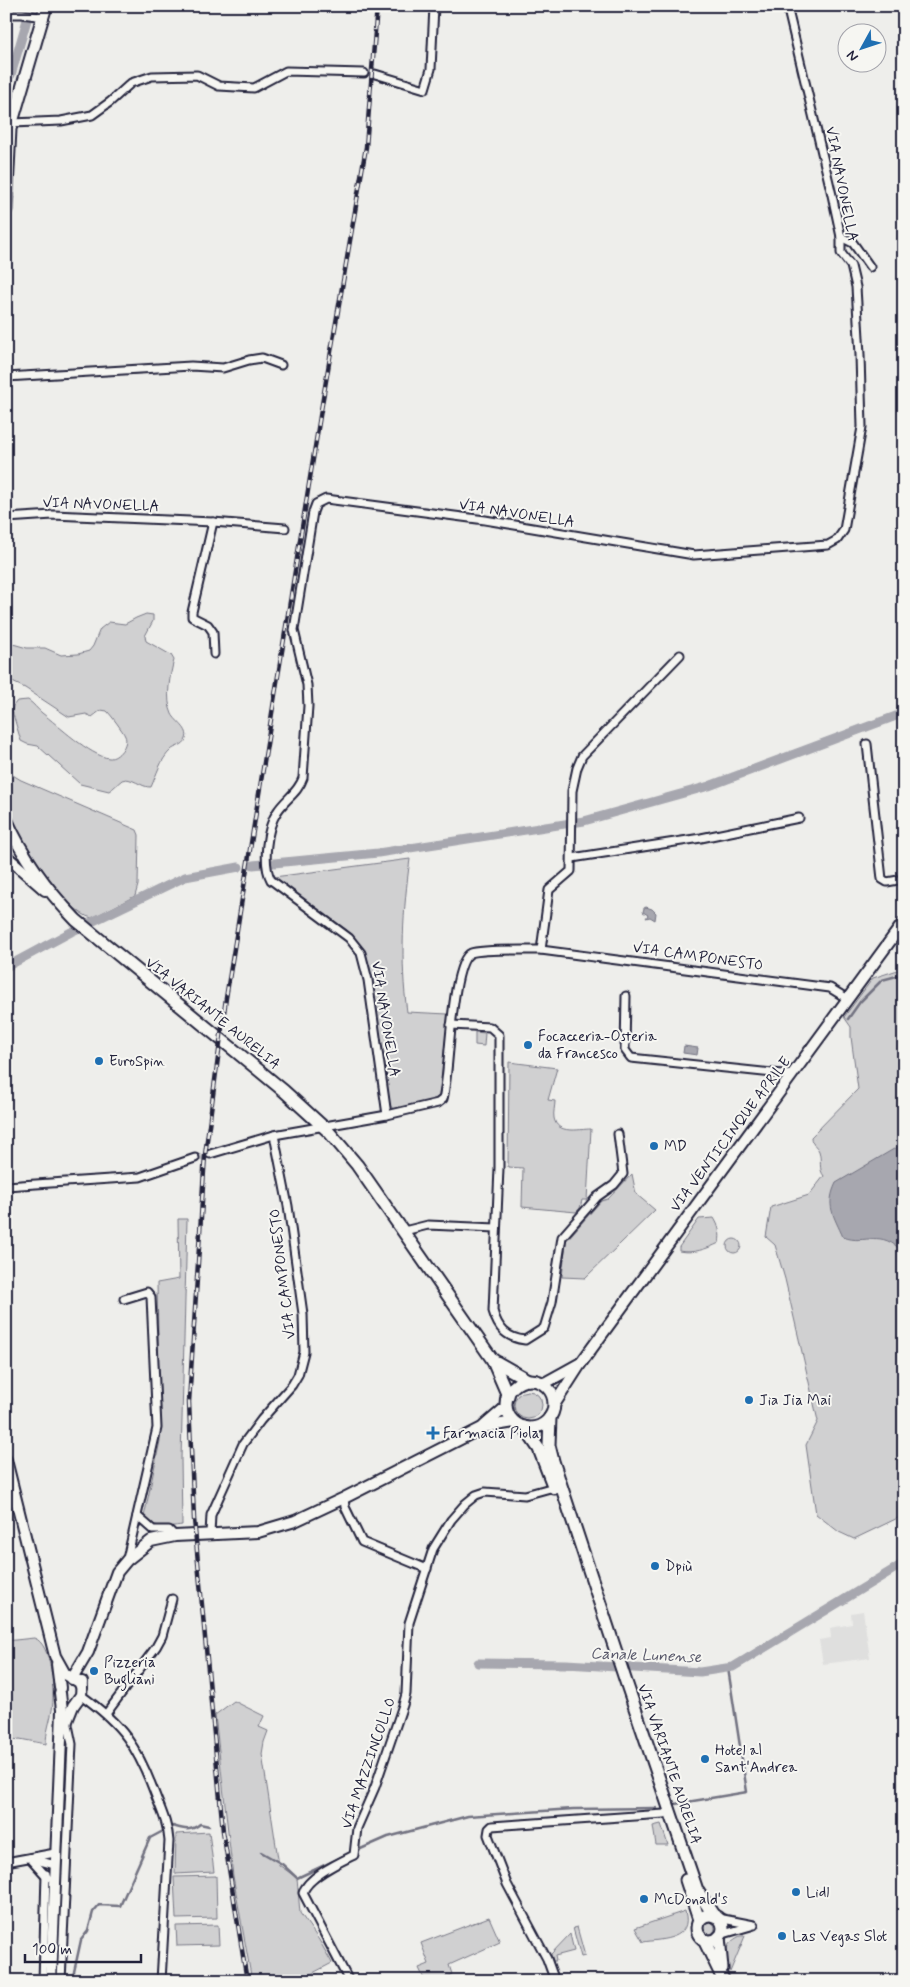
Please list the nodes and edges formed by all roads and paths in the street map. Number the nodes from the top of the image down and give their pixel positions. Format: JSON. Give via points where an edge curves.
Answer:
{"nodes":[{"id":1,"x":434,"y":6,"type":"edge"},
{"id":2,"x":787,"y":6,"type":"edge"},
{"id":3,"x":42,"y":13,"type":"edge"},
{"id":4,"x":6,"y":14,"type":"edge"},
{"id":5,"x":364,"y":73,"type":"dead end"},
{"id":6,"x":375,"y":74,"type":"dead end"},
{"id":7,"x":12,"y":123,"type":"junction"},
{"id":8,"x":7,"y":184,"type":"edge"},
{"id":9,"x":6,"y":210,"type":"edge"},
{"id":10,"x":841,"y":240,"type":"junction"},
{"id":11,"x":870,"y":266,"type":"dead end"},
{"id":12,"x":281,"y":365,"type":"dead end"},
{"id":13,"x":6,"y":377,"type":"edge"},
{"id":14,"x":6,"y":518,"type":"edge"},
{"id":15,"x":213,"y":522,"type":"junction"},
{"id":16,"x":286,"y":528,"type":"dead end"},
{"id":17,"x":214,"y":654,"type":"dead end"},
{"id":18,"x":680,"y":655,"type":"dead end"},
{"id":19,"x":867,"y":744,"type":"dead end"},
{"id":20,"x":799,"y":818,"type":"dead end"},
{"id":21,"x":6,"y":819,"type":"edge"},
{"id":22,"x":6,"y":856,"type":"edge"},
{"id":23,"x":572,"y":858,"type":"junction"},
{"id":24,"x":904,"y":879,"type":"edge"},
{"id":25,"x":56,"y":899,"type":"junction"},
{"id":26,"x":904,"y":922,"type":"edge"},
{"id":27,"x":541,"y":950,"type":"junction"},
{"id":28,"x":626,"y":996,"type":"dead end"},
{"id":29,"x":848,"y":999,"type":"junction"},
{"id":30,"x":451,"y":1025,"type":"junction"},
{"id":31,"x":792,"y":1075,"type":"junction"},
{"id":32,"x":387,"y":1115,"type":"junction"},
{"id":33,"x":323,"y":1125,"type":"junction"},
{"id":34,"x":618,"y":1134,"type":"dead end"},
{"id":35,"x":274,"y":1135,"type":"junction"},
{"id":36,"x":210,"y":1154,"type":"tunnel mouth"},
{"id":37,"x":196,"y":1158,"type":"tunnel mouth"},
{"id":38,"x":6,"y":1186,"type":"edge"},
{"id":39,"x":496,"y":1228,"type":"junction"},
{"id":40,"x":404,"y":1231,"type":"junction"},
{"id":41,"x":124,"y":1299,"type":"dead end"},
{"id":42,"x":492,"y":1359,"type":"junction"},
{"id":43,"x":581,"y":1363,"type":"junction"},
{"id":44,"x":528,"y":1380,"type":"junction"},
{"id":45,"x":543,"y":1384,"type":"junction"},
{"id":46,"x":507,"y":1401,"type":"junction"},
{"id":47,"x":554,"y":1405,"type":"junction"},
{"id":48,"x":550,"y":1417,"type":"junction"},
{"id":49,"x":519,"y":1425,"type":"junction"},
{"id":50,"x":484,"y":1427,"type":"junction"},
{"id":51,"x":6,"y":1460,"type":"edge"},
{"id":52,"x":554,"y":1487,"type":"junction"},
{"id":53,"x":344,"y":1498,"type":"junction"},
{"id":54,"x":137,"y":1516,"type":"junction"},
{"id":55,"x":210,"y":1534,"type":"junction"},
{"id":56,"x":175,"y":1536,"type":"junction"},
{"id":57,"x":127,"y":1560,"type":"junction"},
{"id":58,"x":427,"y":1570,"type":"junction"},
{"id":59,"x":172,"y":1599,"type":"dead end"},
{"id":60,"x":88,"y":1652,"type":"junction"},
{"id":61,"x":613,"y":1653,"type":"junction"},
{"id":62,"x":57,"y":1659,"type":"junction"},
{"id":63,"x":81,"y":1666,"type":"junction"},
{"id":64,"x":72,"y":1679,"type":"junction"},
{"id":65,"x":621,"y":1679,"type":"junction"},
{"id":66,"x":60,"y":1690,"type":"junction"},
{"id":67,"x":80,"y":1694,"type":"junction"},
{"id":68,"x":106,"y":1714,"type":"junction"},
{"id":69,"x":67,"y":1720,"type":"junction"},
{"id":70,"x":62,"y":1739,"type":"junction"},
{"id":71,"x":664,"y":1814,"type":"junction"},
{"id":72,"x":55,"y":1854,"type":"junction"},
{"id":73,"x":30,"y":1858,"type":"junction"},
{"id":74,"x":6,"y":1862,"type":"edge"},
{"id":75,"x":55,"y":1865,"type":"junction"},
{"id":76,"x":46,"y":1874,"type":"junction"},
{"id":77,"x":54,"y":1886,"type":"junction"},
{"id":78,"x":716,"y":1917,"type":"junction"},
{"id":79,"x":699,"y":1920,"type":"junction"},
{"id":80,"x":720,"y":1936,"type":"junction"},
{"id":81,"x":704,"y":1940,"type":"junction"},
{"id":82,"x":723,"y":1979,"type":"edge"},
{"id":83,"x":43,"y":1981,"type":"edge"},
{"id":84,"x":51,"y":1981,"type":"edge"},
{"id":85,"x":61,"y":1981,"type":"edge"},
{"id":86,"x":160,"y":1981,"type":"edge"},
{"id":87,"x":349,"y":1981,"type":"edge"},
{"id":88,"x":555,"y":1981,"type":"edge"}],
"edges":[{"from":1,"to":6,"type":"street","via":[[431,69],[425,89]]},
{"from":2,"to":10,"type":"street","name":"VIA NAVONELLA"},
{"from":3,"to":4,"type":"street"},
{"from":3,"to":7,"type":"main road"},
{"from":5,"to":7,"type":"street","via":[[286,71],[254,88],[219,86],[197,75],[152,76],[131,83],[92,115],[61,121]]},
{"from":7,"to":8,"type":"main road"},
{"from":8,"to":9,"type":"main road"},
{"from":10,"to":11,"type":"street","via":[[853,243]]},
{"from":10,"to":32,"type":"street","name":"VIA NAVONELLA","via":[[840,254],[851,266],[856,287],[862,427],[844,530],[833,543],[694,555],[485,520],[326,499],[316,504],[294,630],[307,685],[303,778],[273,819],[267,872],[271,880],[349,938],[361,953],[368,980]]},
{"from":12,"to":13,"type":"street","via":[[262,358],[223,368],[191,366]]},
{"from":14,"to":15,"type":"street","name":"VIA NAVONELLA","via":[[53,515]]},
{"from":15,"to":16,"type":"street","name":"VIA NAVONELLA"},
{"from":15,"to":17,"type":"street","via":[[192,617],[208,625]]},
{"from":18,"to":23,"type":"street","via":[[582,756],[572,791]]},
{"from":19,"to":24,"type":"street","via":[[882,878],[887,882]]},
{"from":20,"to":23,"type":"street","via":[[701,838]]},
{"from":21,"to":25,"type":"main road","name":"VIA VARIANTE AURELIA","via":[[24,854]]},
{"from":22,"to":25,"type":"main road"},
{"from":23,"to":27,"type":"street","via":[[571,870],[549,890]]},
{"from":25,"to":33,"type":"main road","name":"VIA VARIANTE AURELIA","via":[[76,920]]},
{"from":26,"to":29,"type":"main road","name":"VIA VENTICINQUE APRILE"},
{"from":27,"to":29,"type":"street","name":"VIA CAMPONESTO","via":[[830,988]]},
{"from":27,"to":30,"type":"street","name":"VIA CAMPONESTO","via":[[474,952],[466,956]]},
{"from":28,"to":31,"type":"street","via":[[625,1050],[631,1058]]},
{"from":29,"to":31,"type":"main road","name":"VIA VENTICINQUE APRILE"},
{"from":30,"to":32,"type":"street","name":"VIA CAMPONESTO","via":[[443,1099]]},
{"from":30,"to":39,"type":"street","via":[[490,1027],[499,1035]]},
{"from":31,"to":43,"type":"main road","name":"VIA VENTICINQUE APRILE"},
{"from":32,"to":33,"type":"street","name":"VIA CAMPONESTO"},
{"from":33,"to":35,"type":"street","name":"VIA CAMPONESTO"},
{"from":33,"to":40,"type":"main road","name":"VIA VARIANTE AURELIA","via":[[357,1165]]},
{"from":34,"to":39,"type":"street","via":[[623,1174],[597,1197],[562,1237],[552,1302],[544,1328],[525,1340],[505,1333],[496,1323],[493,1311]]},
{"from":35,"to":36,"type":"street","name":"VIA CAMPONESTO"},
{"from":35,"to":55,"type":"street","name":"VIA CAMPONESTO","via":[[303,1314],[304,1352],[292,1386],[243,1444],[211,1514]]},
{"from":37,"to":38,"type":"street","via":[[140,1177]]},
{"from":39,"to":40,"type":"street","via":[[428,1225]]},
{"from":40,"to":42,"type":"main road","name":"VIA VARIANTE AURELIA"},
{"from":41,"to":54,"type":"street","via":[[147,1292],[151,1297],[157,1428]]},
{"from":42,"to":44,"type":"main road","name":"VIA VARIANTE AURELIA"},
{"from":42,"to":46,"type":"main road","name":"VIA VARIANTE AURELIA"},
{"from":43,"to":45,"type":"main road","name":"VIA VENTICINQUE APRILE"},
{"from":43,"to":47,"type":"main road","name":"VIA VENTICINQUE APRILE"},
{"from":44,"to":45,"type":"main road"},
{"from":44,"to":46,"type":"main road","via":[[516,1385]]},
{"from":45,"to":47,"type":"main road","via":[[549,1390]]},
{"from":46,"to":49,"type":"main road","via":[[510,1418]]},
{"from":46,"to":50,"type":"main road"},
{"from":47,"to":48,"type":"main road"},
{"from":48,"to":49,"type":"main road","via":[[539,1426]]},
{"from":48,"to":61,"type":"main road","name":"VIA VARIANTE AURELIA","via":[[549,1445],[553,1462]]},
{"from":49,"to":50,"type":"main road"},
{"from":49,"to":52,"type":"main road","name":"VIA VARIANTE AURELIA","via":[[539,1449]]},
{"from":50,"to":53,"type":"main road"},
{"from":51,"to":62,"type":"main road"},
{"from":52,"to":58,"type":"street","name":"VIA MAZZINCOLLO","via":[[525,1495],[485,1492],[476,1495],[451,1520],[433,1549]]},
{"from":52,"to":61,"type":"main road","name":"VIA VARIANTE AURELIA"},
{"from":53,"to":55,"type":"main road","via":[[297,1520],[258,1532]]},
{"from":53,"to":58,"type":"street","via":[[362,1542]]},
{"from":54,"to":56,"type":"street","via":[[152,1530],[169,1530]]},
{"from":54,"to":57,"type":"street"},
{"from":55,"to":56,"type":"main road"},
{"from":56,"to":57,"type":"main road","via":[[152,1541]]},
{"from":57,"to":60,"type":"main road","via":[[111,1586]]},
{"from":58,"to":87,"type":"street","name":"VIA MAZZINCOLLO","via":[[409,1622],[404,1699],[375,1787],[357,1828],[354,1851],[310,1882],[303,1893]]},
{"from":59,"to":68,"type":"street","via":[[156,1647]]},
{"from":60,"to":63,"type":"main road"},
{"from":60,"to":67,"type":"main road"},
{"from":61,"to":65,"type":"main road","name":"VIA VARIANTE AURELIA"},
{"from":62,"to":63,"type":"main road","via":[[62,1667],[71,1671]]},
{"from":62,"to":64,"type":"main road","via":[[65,1674]]},
{"from":62,"to":66,"type":"main road"},
{"from":63,"to":64,"type":"main road"},
{"from":64,"to":66,"type":"main road","via":[[66,1680]]},
{"from":64,"to":67,"type":"main road","via":[[78,1682]]},
{"from":65,"to":71,"type":"main road","name":"VIA VARIANTE AURELIA"},
{"from":65,"to":78,"type":"main road","name":"VIA VARIANTE AURELIA","via":[[698,1890]]},
{"from":66,"to":67,"type":"main road","via":[[67,1701]]},
{"from":66,"to":70,"type":"main road"},
{"from":67,"to":68,"type":"street"},
{"from":67,"to":69,"type":"main road"},
{"from":68,"to":86,"type":"street","via":[[134,1746],[144,1765],[168,1833]]},
{"from":69,"to":70,"type":"main road"},
{"from":69,"to":85,"type":"street","via":[[72,1744]]},
{"from":70,"to":72,"type":"main road"},
{"from":71,"to":79,"type":"main road","name":"VIA VARIANTE AURELIA"},
{"from":71,"to":88,"type":"street","name":"VIA VARIANTE AURELIA","via":[[492,1826],[489,1829],[488,1835],[507,1884],[547,1959]]},
{"from":72,"to":73,"type":"street"},
{"from":72,"to":75,"type":"main road"},
{"from":73,"to":74,"type":"street"},
{"from":73,"to":75,"type":"street"},
{"from":73,"to":76,"type":"street"},
{"from":75,"to":77,"type":"main road"},
{"from":76,"to":77,"type":"street"},
{"from":76,"to":83,"type":"street"},
{"from":77,"to":84,"type":"main road"},
{"from":78,"to":79,"type":"main road","via":[[706,1915]]},
{"from":78,"to":80,"type":"main road","name":"VIA VARIANTE AURELIA","via":[[722,1924]]},
{"from":78,"to":80,"type":"street","via":[[754,1925]]},
{"from":79,"to":81,"type":"main road","name":"VIA VARIANTE AURELIA","via":[[697,1930]]},
{"from":80,"to":81,"type":"main road"},
{"from":80,"to":82,"type":"main road","name":"VIA VARIANTE AURELIA"},
{"from":81,"to":82,"type":"main road","name":"VIA VARIANTE AURELIA"}]}
